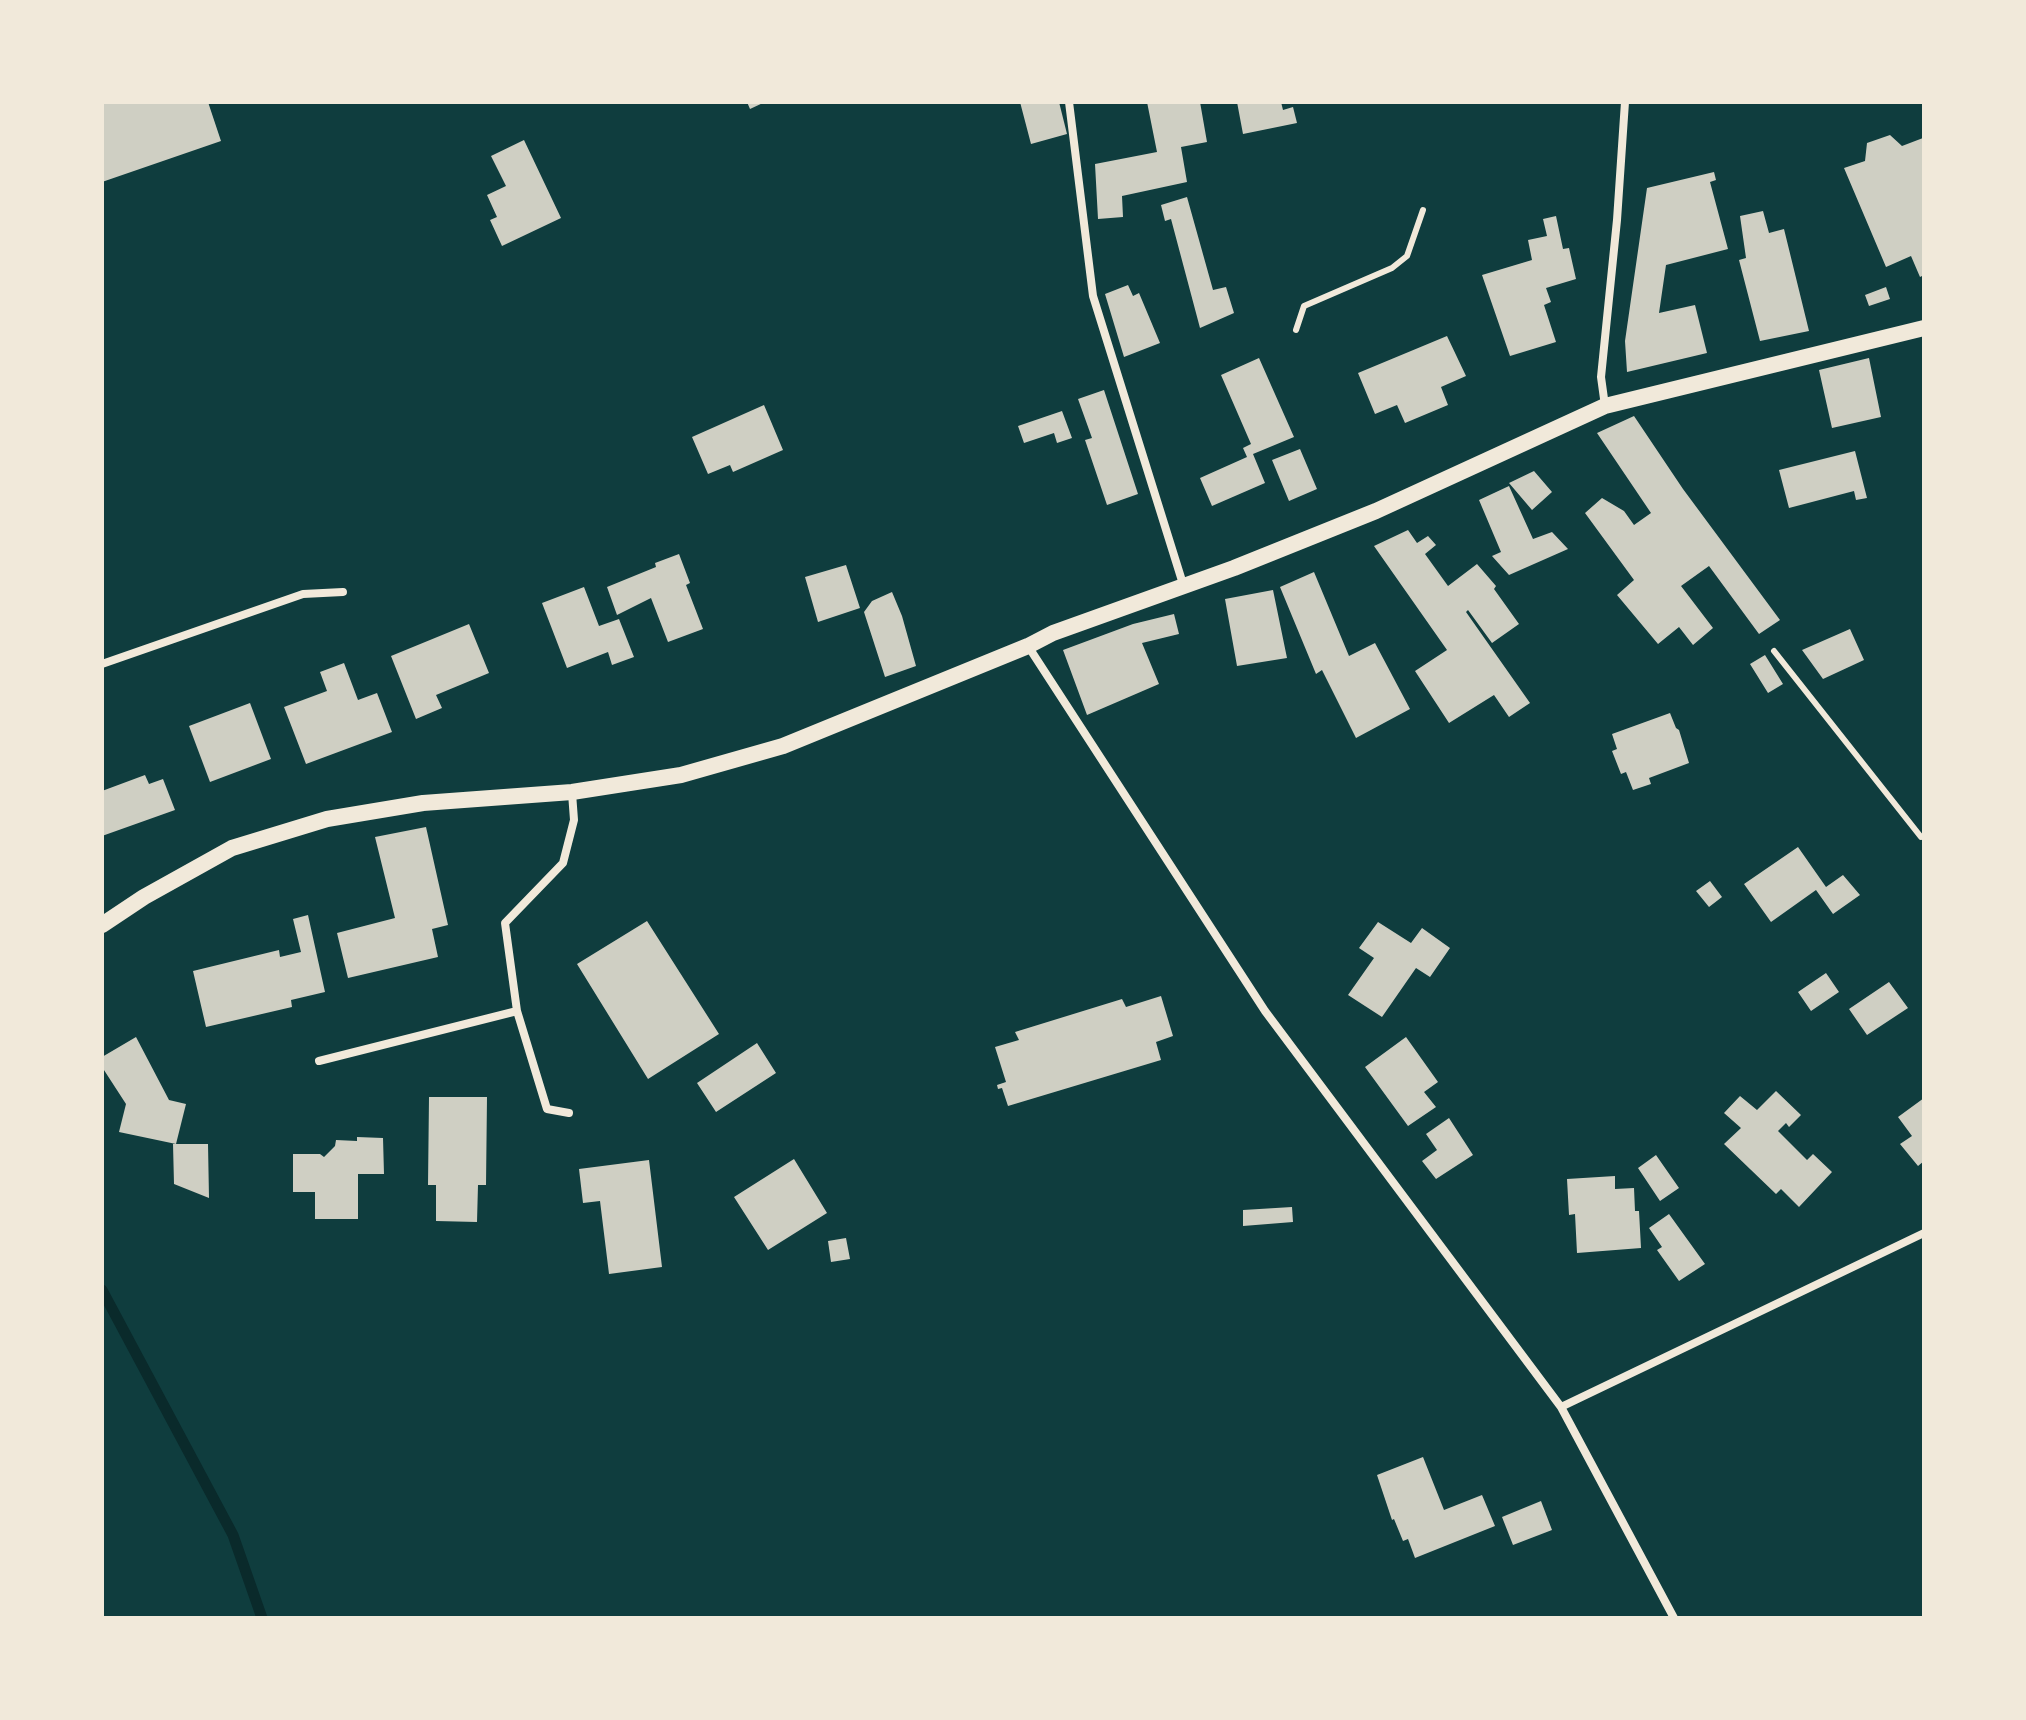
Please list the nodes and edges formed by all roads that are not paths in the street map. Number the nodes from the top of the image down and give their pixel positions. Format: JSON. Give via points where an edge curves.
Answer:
{"nodes":[{"id":1,"x":1069,"y":102,"type":"edge"},
{"id":2,"x":1625,"y":102,"type":"edge"},
{"id":3,"x":1423,"y":210,"type":"dead end"},
{"id":4,"x":1923,"y":329,"type":"edge"},
{"id":5,"x":1296,"y":330,"type":"dead end"},
{"id":6,"x":1605,"y":406,"type":"junction"},
{"id":7,"x":1183,"y":584,"type":"junction"},
{"id":8,"x":343,"y":592,"type":"dead end"},
{"id":9,"x":1028,"y":646,"type":"junction"},
{"id":10,"x":1774,"y":651,"type":"dead end"},
{"id":11,"x":102,"y":664,"type":"edge"},
{"id":12,"x":572,"y":792,"type":"junction"},
{"id":13,"x":1924,"y":836,"type":"edge"},
{"id":14,"x":102,"y":925,"type":"edge"},
{"id":15,"x":517,"y":1011,"type":"junction"},
{"id":16,"x":319,"y":1061,"type":"dead end"},
{"id":17,"x":569,"y":1113,"type":"dead end"},
{"id":18,"x":1924,"y":1233,"type":"edge"},
{"id":19,"x":1561,"y":1407,"type":"junction"},
{"id":20,"x":1674,"y":1618,"type":"edge"}],
"edges":[{"from":1,"to":7,"type":"street","via":[[1093,296]]},
{"from":2,"to":6,"type":"street","via":[[1601,377]]},
{"from":3,"to":5,"type":"lane","via":[[1407,256],[1392,268],[1304,306]]},
{"from":4,"to":6,"type":"main road"},
{"from":6,"to":7,"type":"main road","via":[[1376,511]]},
{"from":7,"to":9,"type":"main road"},
{"from":8,"to":11,"type":"street","via":[[303,594]]},
{"from":9,"to":12,"type":"main road","via":[[783,746],[681,775]]},
{"from":9,"to":19,"type":"street","via":[[1265,1011]]},
{"from":10,"to":13,"type":"lane"},
{"from":12,"to":14,"type":"main road","via":[[423,803],[327,819],[232,848]]},
{"from":12,"to":15,"type":"street","via":[[574,820],[563,863],[505,923]]},
{"from":15,"to":16,"type":"street"},
{"from":15,"to":17,"type":"street","via":[[547,1109]]},
{"from":18,"to":19,"type":"street"},
{"from":19,"to":20,"type":"street"}]}
